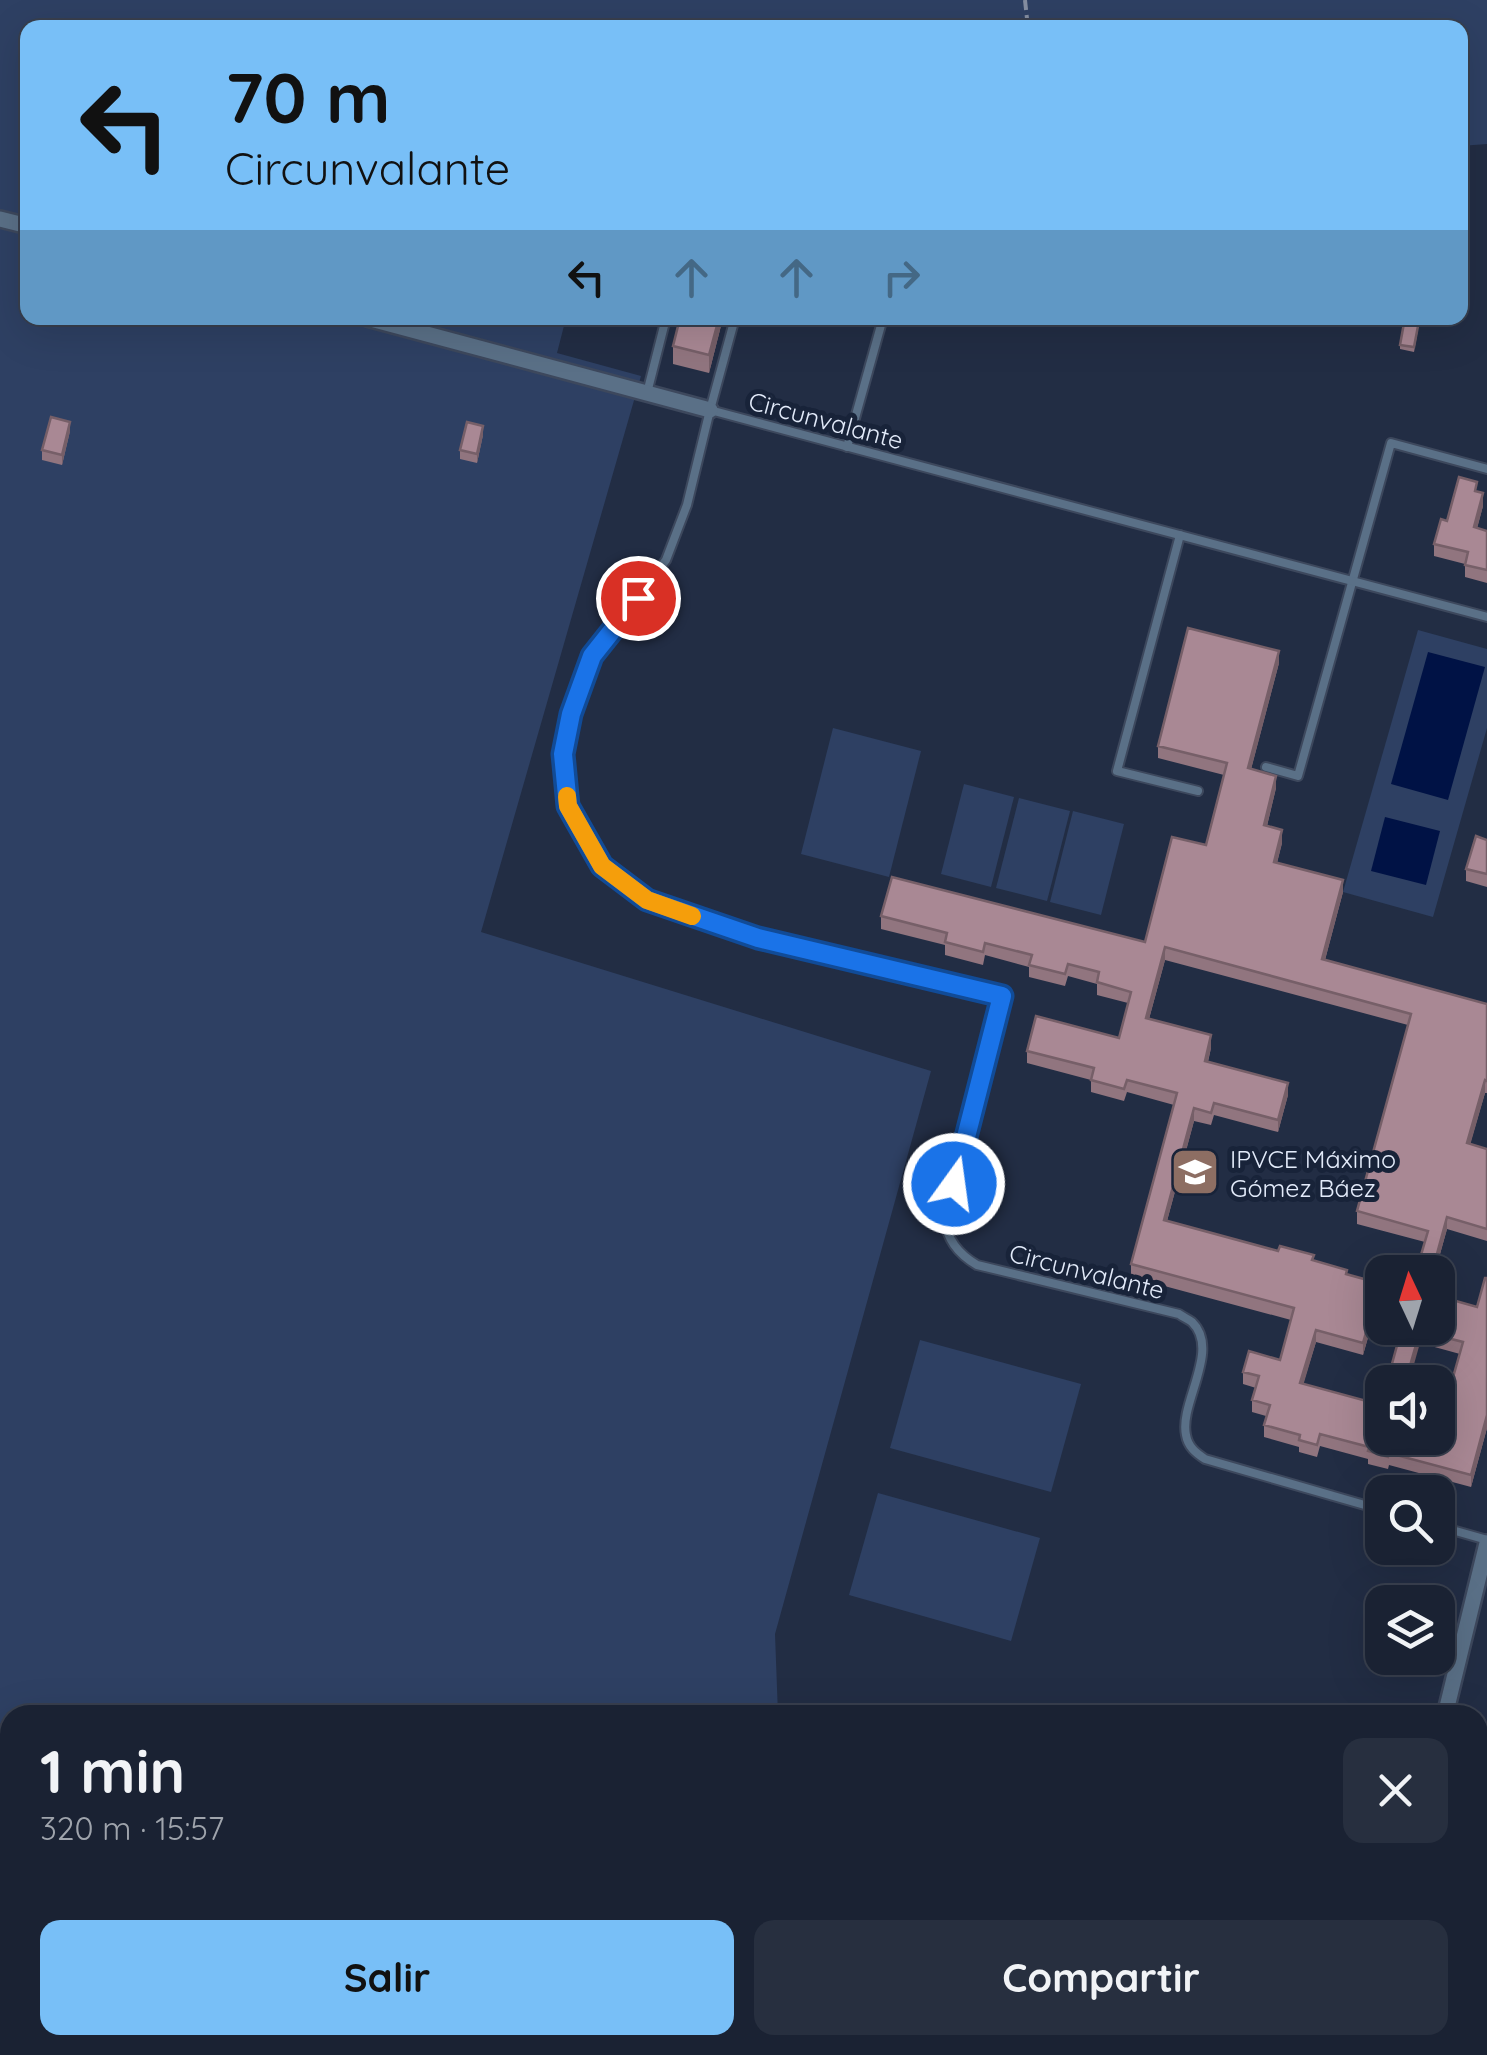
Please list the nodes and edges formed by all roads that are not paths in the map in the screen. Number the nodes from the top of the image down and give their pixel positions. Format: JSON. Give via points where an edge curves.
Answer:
{"nodes":[{"id":1,"x":393,"y":325,"type":"edge"},
{"id":2,"x":664,"y":325,"type":"edge"},
{"id":3,"x":733,"y":325,"type":"edge"},
{"id":4,"x":881,"y":325,"type":"edge"},
{"id":5,"x":646,"y":393,"type":"junction"},
{"id":6,"x":710,"y":410,"type":"junction"},
{"id":7,"x":847,"y":446,"type":"junction"},
{"id":8,"x":1487,"y":469,"type":"edge"},
{"id":9,"x":1180,"y":535,"type":"junction"},
{"id":10,"x":1352,"y":581,"type":"junction"},
{"id":11,"x":1487,"y":617,"type":"edge"},
{"id":12,"x":1266,"y":767,"type":"dead end"},
{"id":13,"x":1198,"y":792,"type":"dead end"},
{"id":14,"x":1365,"y":1505,"type":"edge"},
{"id":15,"x":1455,"y":1531,"type":"edge"},
{"id":16,"x":1487,"y":1541,"type":"edge"},
{"id":17,"x":1447,"y":1705,"type":"edge"}],
"edges":[{"from":1,"to":5,"type":"street"},
{"from":2,"to":5,"type":"lane"},
{"from":3,"to":6,"type":"lane"},
{"from":4,"to":7,"type":"lane"},
{"from":5,"to":6,"type":"street"},
{"from":6,"to":7,"type":"lane","name":"Circunvalante"},
{"from":6,"to":14,"type":"lane","name":"Circunvalante","via":[[666,560],[592,656],[571,714],[563,754],[568,806],[602,866],[647,900],[758,938],[1002,996],[947,1234],[977,1264],[1179,1314],[1202,1340],[1186,1420],[1193,1450],[1205,1460]]},
{"from":7,"to":9,"type":"lane","name":"Circunvalante"},
{"from":8,"to":10,"type":"lane","via":[[1391,443]]},
{"from":9,"to":10,"type":"lane","name":"Circunvalante"},
{"from":9,"to":13,"type":"lane","via":[[1118,770]]},
{"from":10,"to":11,"type":"lane","name":"Circunvalante"},
{"from":10,"to":12,"type":"lane","via":[[1298,776]]},
{"from":15,"to":16,"type":"lane"},
{"from":16,"to":17,"type":"street"}]}
